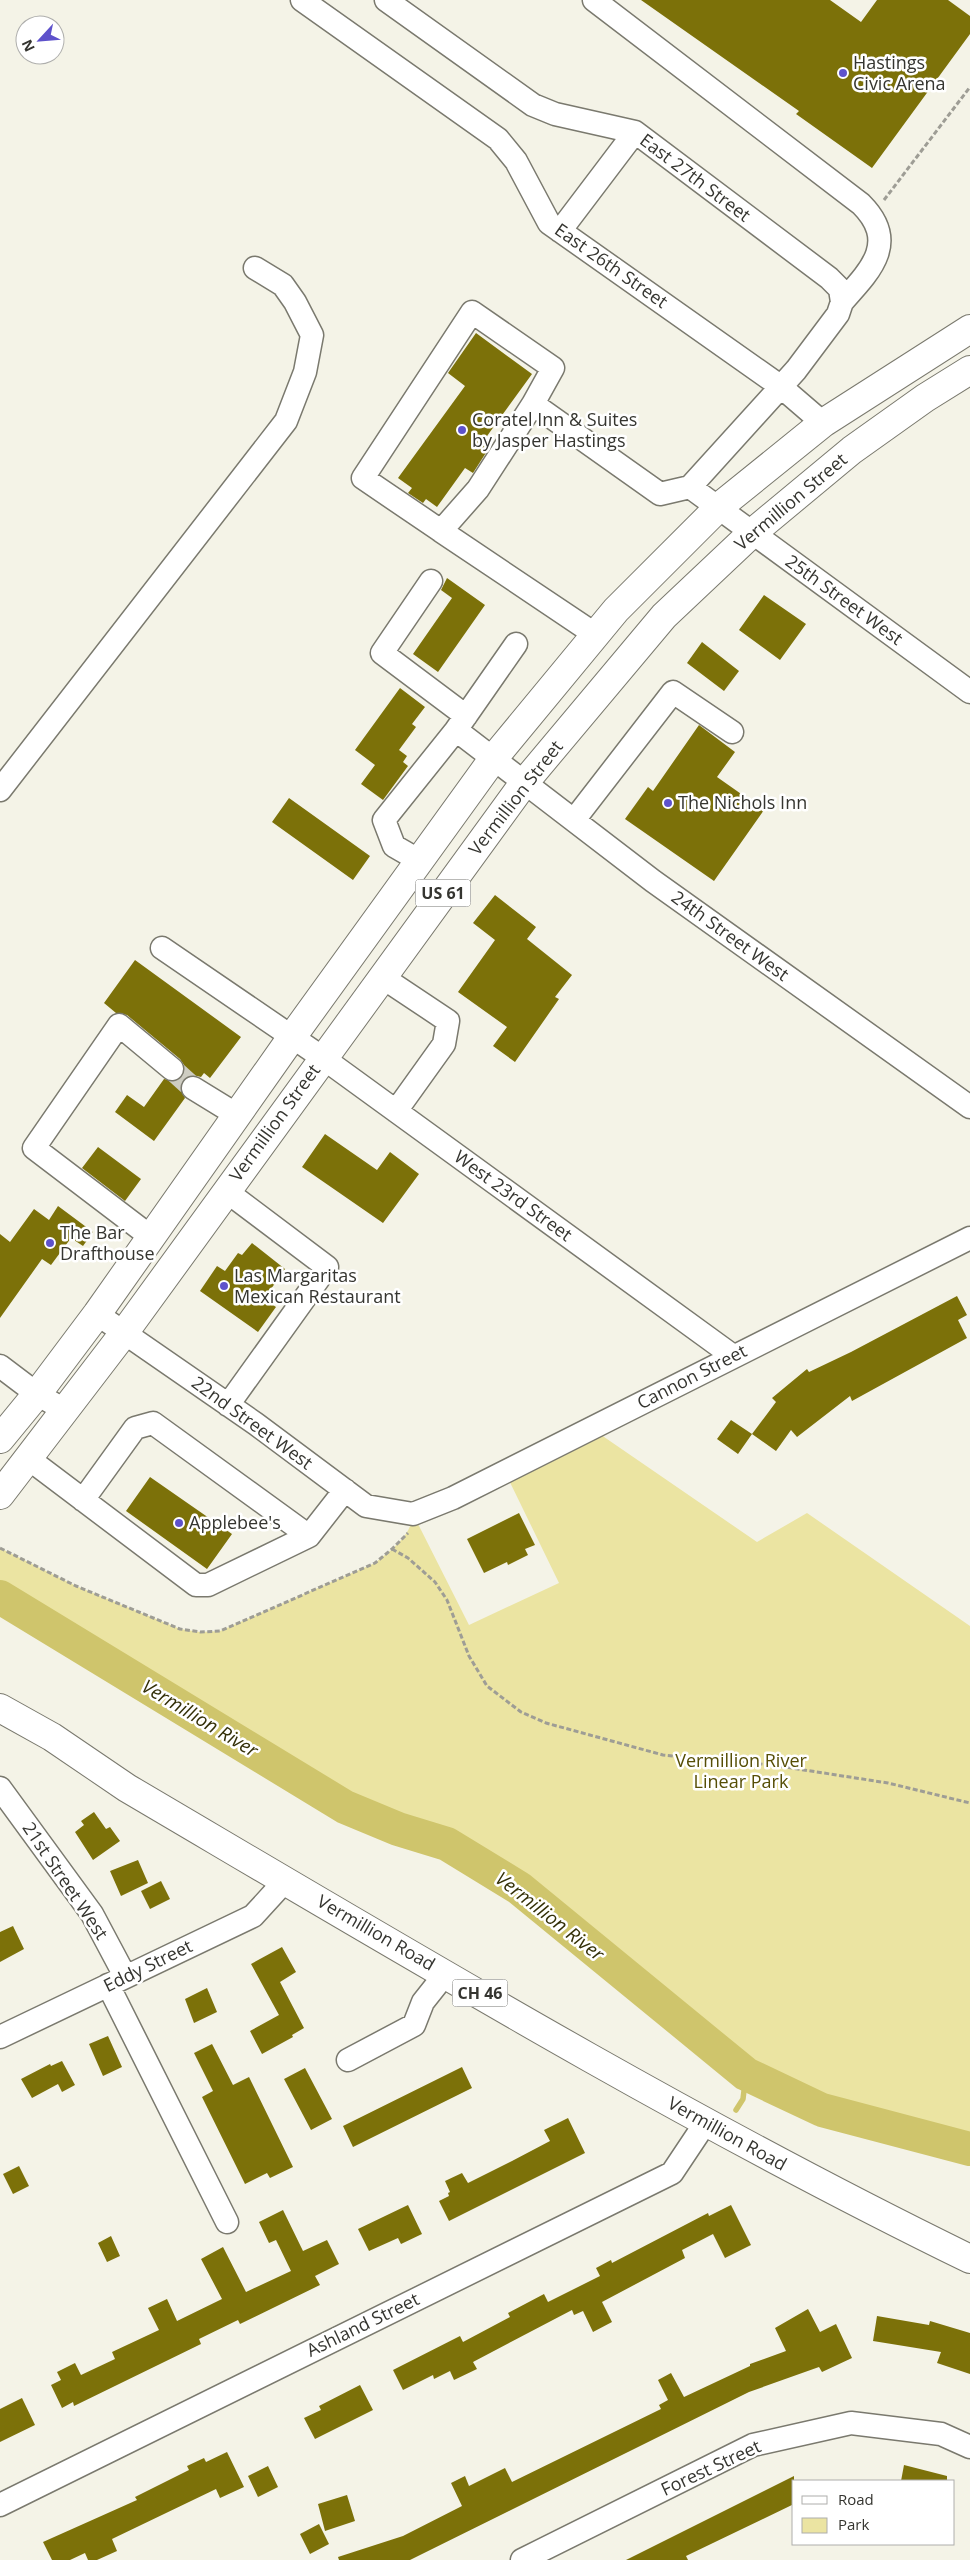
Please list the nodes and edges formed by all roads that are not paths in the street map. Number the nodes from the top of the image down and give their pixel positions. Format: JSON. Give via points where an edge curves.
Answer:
{"nodes":[{"id":1,"x":302,"y":0,"type":"edge"},
{"id":2,"x":386,"y":0,"type":"edge"},
{"id":3,"x":594,"y":0,"type":"edge"},
{"id":4,"x":635,"y":132,"type":"junction"},
{"id":5,"x":560,"y":231,"type":"junction"},
{"id":6,"x":255,"y":268,"type":"dead end"},
{"id":7,"x":842,"y":302,"type":"junction"},
{"id":8,"x":970,"y":329,"type":"edge"},
{"id":9,"x":970,"y":370,"type":"edge"},
{"id":10,"x":780,"y":386,"type":"junction"},
{"id":11,"x":533,"y":404,"type":"junction"},
{"id":12,"x":823,"y":423,"type":"junction"},
{"id":13,"x":690,"y":487,"type":"junction"},
{"id":14,"x":719,"y":507,"type":"junction"},
{"id":15,"x":441,"y":532,"type":"junction"},
{"id":16,"x":752,"y":534,"type":"junction"},
{"id":17,"x":431,"y":581,"type":"dead end"},
{"id":18,"x":596,"y":635,"type":"junction"},
{"id":19,"x":516,"y":644,"type":"dead end"},
{"id":20,"x":970,"y":692,"type":"edge"},
{"id":21,"x":461,"y":723,"type":"junction"},
{"id":22,"x":732,"y":732,"type":"dead end"},
{"id":23,"x":493,"y":760,"type":"junction"},
{"id":24,"x":524,"y":783,"type":"junction"},
{"id":25,"x":0,"y":790,"type":"edge"},
{"id":26,"x":574,"y":820,"type":"junction"},
{"id":27,"x":420,"y":860,"type":"junction"},
{"id":28,"x":162,"y":948,"type":"dead end"},
{"id":29,"x":382,"y":977,"type":"junction"},
{"id":30,"x":292,"y":1037,"type":"junction"},
{"id":31,"x":323,"y":1058,"type":"junction"},
{"id":32,"x":172,"y":1069,"type":"tunnel mouth"},
{"id":33,"x":193,"y":1088,"type":"tunnel mouth"},
{"id":34,"x":970,"y":1107,"type":"edge"},
{"id":35,"x":396,"y":1111,"type":"junction"},
{"id":36,"x":237,"y":1115,"type":"junction"},
{"id":37,"x":226,"y":1191,"type":"junction"},
{"id":38,"x":151,"y":1237,"type":"junction"},
{"id":39,"x":970,"y":1238,"type":"edge"},
{"id":40,"x":97,"y":1314,"type":"junction"},
{"id":41,"x":124,"y":1333,"type":"junction"},
{"id":42,"x":732,"y":1356,"type":"junction"},
{"id":43,"x":0,"y":1366,"type":"edge"},
{"id":44,"x":37,"y":1394,"type":"junction"},
{"id":45,"x":228,"y":1405,"type":"junction"},
{"id":46,"x":66,"y":1411,"type":"junction"},
{"id":47,"x":0,"y":1439,"type":"edge"},
{"id":48,"x":29,"y":1459,"type":"junction"},
{"id":49,"x":345,"y":1490,"type":"junction"},
{"id":50,"x":0,"y":1495,"type":"edge"},
{"id":51,"x":83,"y":1500,"type":"junction"},
{"id":52,"x":414,"y":1514,"type":"joint"},
{"id":53,"x":309,"y":1536,"type":"junction"},
{"id":54,"x":0,"y":1708,"type":"edge"},
{"id":55,"x":0,"y":1788,"type":"edge"},
{"id":56,"x":285,"y":1881,"type":"junction"},
{"id":57,"x":446,"y":1973,"type":"junction"},
{"id":58,"x":117,"y":1980,"type":"junction"},
{"id":59,"x":0,"y":2038,"type":"edge"},
{"id":60,"x":348,"y":2060,"type":"dead end"},
{"id":61,"x":706,"y":2122,"type":"junction"},
{"id":62,"x":227,"y":2222,"type":"dead end"},
{"id":63,"x":970,"y":2259,"type":"edge"},
{"id":64,"x":970,"y":2447,"type":"edge"},
{"id":65,"x":0,"y":2505,"type":"edge"},
{"id":66,"x":522,"y":2560,"type":"edge"}],
"edges":[{"from":1,"to":5,"type":"street","name":"East 26th Street","via":[[498,139],[516,161],[549,223]]},
{"from":2,"to":4,"type":"street","name":"East 27th Street","via":[[533,105],[555,114]]},
{"from":3,"to":7,"type":"street","via":[[872,215],[879,228],[879,254]]},
{"from":4,"to":5,"type":"street"},
{"from":4,"to":7,"type":"street","name":"East 27th Street","via":[[829,278],[840,289]]},
{"from":5,"to":10,"type":"street","name":"East 26th Street"},
{"from":6,"to":25,"type":"street","via":[[283,285],[312,335],[305,372],[286,421]]},
{"from":7,"to":10,"type":"street","via":[[838,314]]},
{"from":8,"to":12,"type":"main road","name":"Vermillion Street","number":"US 61"},
{"from":9,"to":16,"type":"main road","name":"Vermillion Street","number":"US 61","via":[[852,450]]},
{"from":10,"to":12,"type":"street","name":"East 26th Street"},
{"from":10,"to":13,"type":"street"},
{"from":11,"to":13,"type":"street","via":[[660,494]]},
{"from":11,"to":15,"type":"street","via":[[478,489]]},
{"from":11,"to":15,"type":"street","via":[[553,368],[472,312],[363,478]]},
{"from":12,"to":14,"type":"main road","name":"Vermillion Street","number":"US 61"},
{"from":13,"to":14,"type":"street","name":"25th Street West"},
{"from":14,"to":16,"type":"street","name":"25th Street West"},
{"from":14,"to":18,"type":"main road","name":"Vermillion Street","number":"US 61","via":[[616,610]]},
{"from":15,"to":18,"type":"street"},
{"from":16,"to":20,"type":"street","name":"25th Street West"},
{"from":16,"to":24,"type":"main road","name":"Vermillion Street","number":"US 61","via":[[664,616]]},
{"from":17,"to":21,"type":"street","name":"24th Street West","via":[[382,654]]},
{"from":18,"to":23,"type":"main road","name":"Vermillion Street","number":"US 61"},
{"from":19,"to":21,"type":"street"},
{"from":21,"to":23,"type":"street","name":"24th Street West"},
{"from":21,"to":27,"type":"street","via":[[384,820],[394,846]]},
{"from":22,"to":26,"type":"street","via":[[673,692]]},
{"from":23,"to":24,"type":"street","name":"24th Street West"},
{"from":23,"to":27,"type":"main road","name":"Vermillion Street","number":"US 61"},
{"from":24,"to":26,"type":"street","name":"24th Street West"},
{"from":24,"to":29,"type":"main road","name":"Vermillion Street","number":"US 61"},
{"from":26,"to":34,"type":"street","name":"24th Street West","via":[[661,887]]},
{"from":27,"to":30,"type":"main road","name":"Vermillion Street","number":"US 61"},
{"from":28,"to":30,"type":"street","name":"West 23rd Street"},
{"from":29,"to":31,"type":"main road","name":"Vermillion Street","number":"US 61"},
{"from":29,"to":35,"type":"street","via":[[448,1021],[444,1044]]},
{"from":30,"to":31,"type":"street","name":"West 23rd Street"},
{"from":30,"to":36,"type":"main road","name":"Vermillion Street","number":"US 61"},
{"from":31,"to":35,"type":"street","name":"West 23rd Street"},
{"from":31,"to":37,"type":"main road","name":"Vermillion Street","number":"US 61"},
{"from":32,"to":38,"type":"street","via":[[119,1025],[34,1148]]},
{"from":33,"to":36,"type":"street"},
{"from":35,"to":42,"type":"street","name":"West 23rd Street"},
{"from":36,"to":38,"type":"main road","name":"Vermillion Street","number":"US 61"},
{"from":37,"to":41,"type":"main road","name":"Vermillion Street","number":"US 61"},
{"from":37,"to":45,"type":"street","via":[[328,1267]]},
{"from":38,"to":40,"type":"main road","name":"Vermillion Street","number":"US 61"},
{"from":39,"to":42,"type":"street","name":"Cannon Street"},
{"from":40,"to":41,"type":"street","name":"22nd Street West"},
{"from":40,"to":44,"type":"main road","name":"Vermillion Street","number":"US 61"},
{"from":41,"to":45,"type":"street","name":"22nd Street West"},
{"from":41,"to":46,"type":"main road","name":"Vermillion Street","number":"US 61"},
{"from":42,"to":52,"type":"street","name":"Cannon Street","via":[[453,1498]]},
{"from":43,"to":44,"type":"street"},
{"from":44,"to":46,"type":"street"},
{"from":44,"to":47,"type":"main road","name":"Vermillion Street","number":"US 61"},
{"from":45,"to":49,"type":"street","name":"22nd Street West"},
{"from":46,"to":48,"type":"main road","name":"Vermillion Street","number":"US 61"},
{"from":48,"to":50,"type":"main road","name":"Vermillion Street","number":"US 61"},
{"from":48,"to":51,"type":"street"},
{"from":49,"to":52,"type":"street","name":"22nd Street West","via":[[366,1506]]},
{"from":49,"to":53,"type":"street"},
{"from":51,"to":53,"type":"street","via":[[196,1585],[208,1585]]},
{"from":51,"to":53,"type":"street","via":[[135,1428],[153,1423]]},
{"from":54,"to":56,"type":"main road","name":"Vermillion Road","number":"CH 46"},
{"from":55,"to":58,"type":"street","name":"21st Street West","via":[[92,1914]]},
{"from":56,"to":57,"type":"main road","name":"Vermillion Road","number":"CH 46"},
{"from":56,"to":58,"type":"street","name":"Eddy Street","via":[[253,1916]]},
{"from":57,"to":60,"type":"street","via":[[423,2002],[414,2025]]},
{"from":57,"to":61,"type":"main road","name":"Vermillion Road","number":"CH 46"},
{"from":58,"to":59,"type":"street","name":"Eddy Street"},
{"from":58,"to":62,"type":"street","name":"21st Street West"},
{"from":61,"to":63,"type":"main road","name":"Vermillion Road","number":"CH 46","via":[[820,2185]]},
{"from":61,"to":65,"type":"street","name":"Ashland Street","via":[[672,2173]]},
{"from":64,"to":66,"type":"street","name":"Forest Street","via":[[941,2434],[851,2423],[753,2445]]}]}
